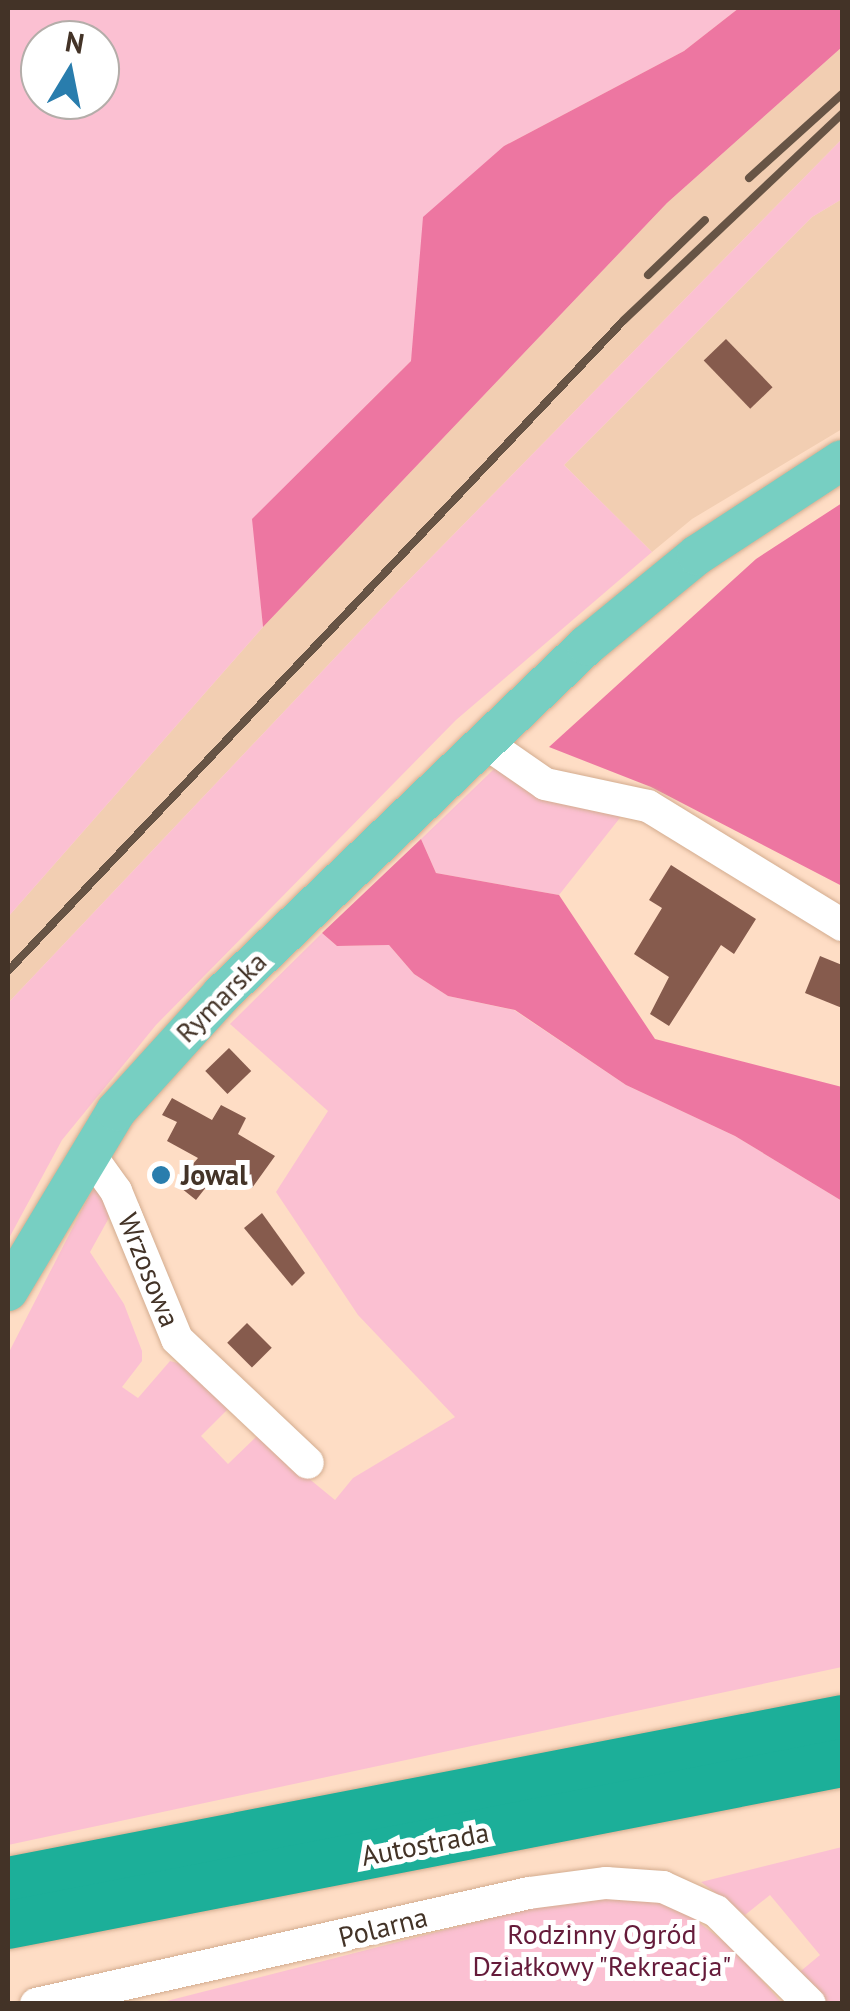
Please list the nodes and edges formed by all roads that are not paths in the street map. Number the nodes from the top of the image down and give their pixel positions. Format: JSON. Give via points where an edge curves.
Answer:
{"nodes":[{"id":1,"x":842,"y":460,"type":"edge"},
{"id":2,"x":483,"y":741,"type":"junction"},
{"id":3,"x":842,"y":925,"type":"edge"},
{"id":4,"x":88,"y":1152,"type":"junction"},
{"id":5,"x":8,"y":1291,"type":"edge"},
{"id":6,"x":308,"y":1463,"type":"dead end"},
{"id":7,"x":842,"y":1719,"type":"edge"},
{"id":8,"x":842,"y":1763,"type":"edge"},
{"id":9,"x":8,"y":1881,"type":"edge"},
{"id":10,"x":8,"y":1925,"type":"edge"},
{"id":11,"x":36,"y":2004,"type":"edge"},
{"id":12,"x":810,"y":2004,"type":"edge"}],
"edges":[{"from":1,"to":2,"type":"main road","name":"Rymarska","via":[[697,555]]},
{"from":2,"to":3,"type":"street","via":[[545,784],[648,806]]},
{"from":2,"to":4,"type":"main road","name":"Rymarska","via":[[150,1069]]},
{"from":4,"to":5,"type":"main road","name":"Rymarska"},
{"from":4,"to":6,"type":"street","name":"Wrzosowa","via":[[116,1190],[177,1339]]},
{"from":7,"to":9,"type":"highway","name":"Autostrada"},
{"from":8,"to":10,"type":"highway","name":"Autostrada"},
{"from":11,"to":12,"type":"street","name":"Polarna","via":[[529,1893],[606,1883],[663,1888],[716,1910]]}]}
